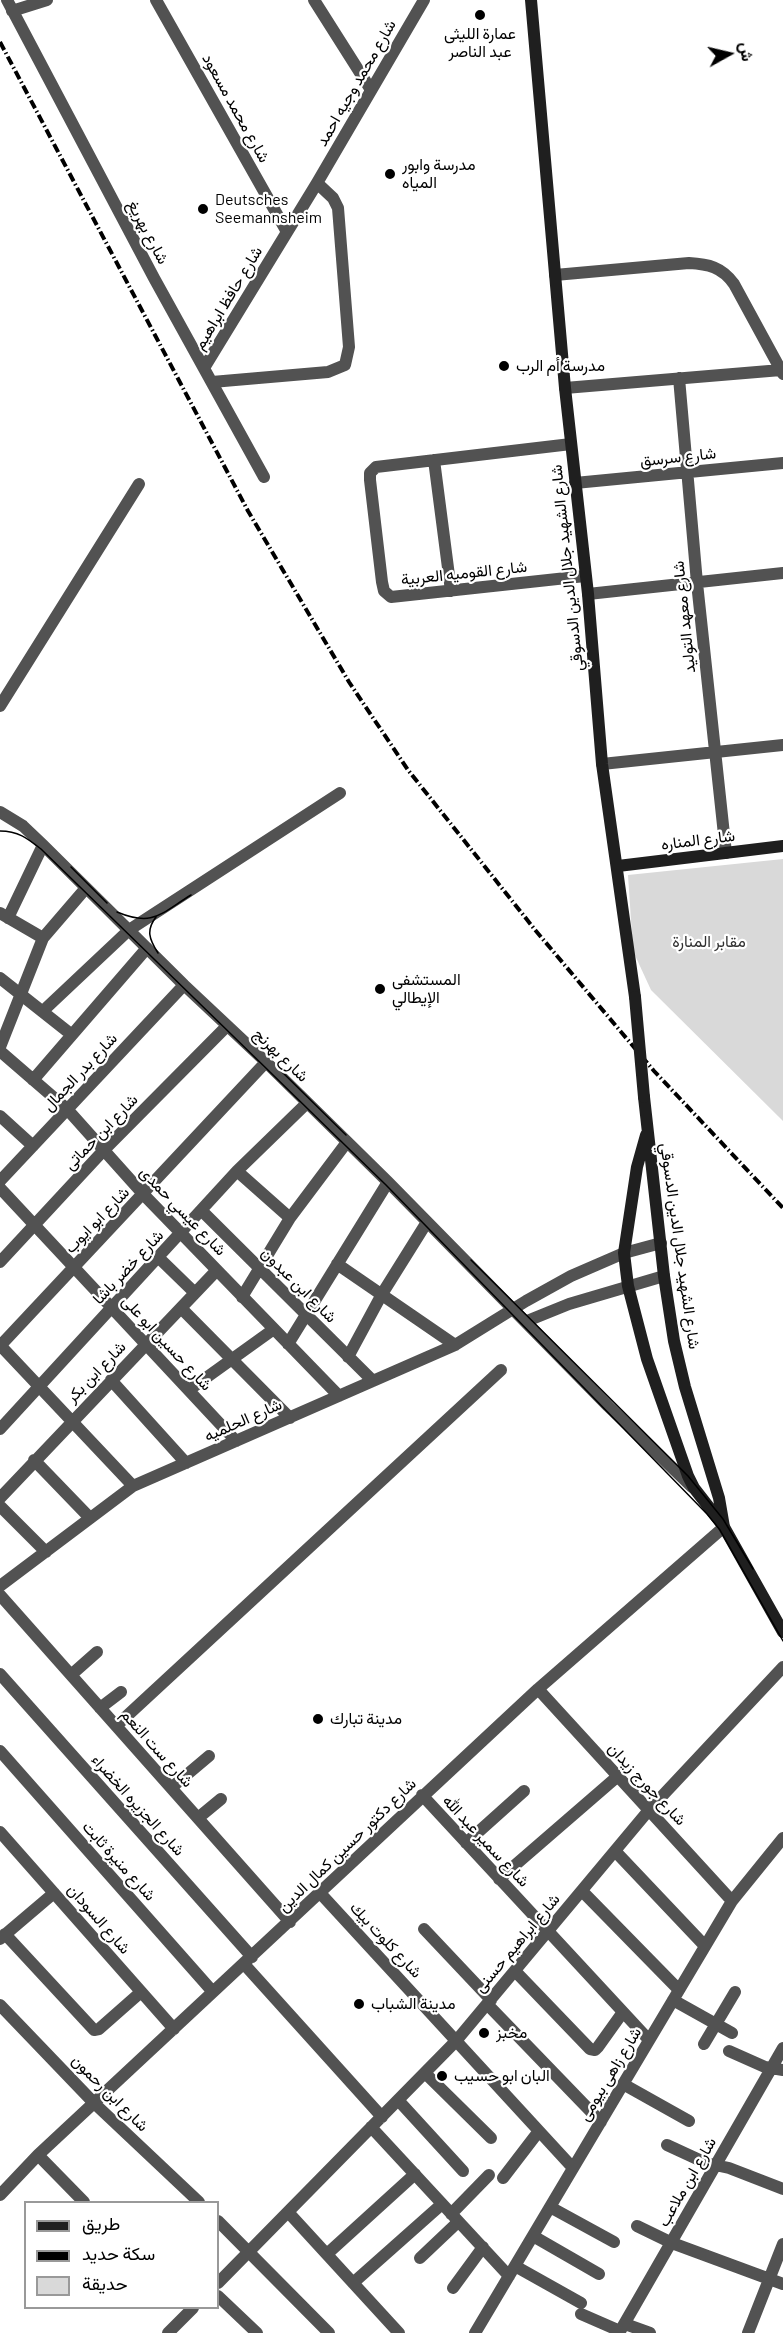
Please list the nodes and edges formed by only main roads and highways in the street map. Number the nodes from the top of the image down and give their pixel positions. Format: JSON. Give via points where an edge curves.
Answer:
{"nodes":[{"id":1,"x":531,"y":0,"type":"edge"},
{"id":2,"x":783,"y":846,"type":"edge"},
{"id":3,"x":618,"y":867,"type":"junction"},
{"id":4,"x":647,"y":1131,"type":"junction"},
{"id":5,"x":724,"y":1527,"type":"junction"},
{"id":6,"x":783,"y":1632,"type":"edge"}],
"edges":[{"from":1,"to":3,"type":"main road","name":"شارع الشهيد جلال الدين الدسوقي","via":[[602,764]]},
{"from":2,"to":3,"type":"main road","name":"شارع المناره"},
{"from":3,"to":4,"type":"main road","name":"شارع الشهيد جلال الدين الدسوقي","bridge":true},
{"from":4,"to":5,"type":"main road","name":"شارع الشهيد جلال الدين الدسوقي","via":[[674,1341]]},
{"from":4,"to":5,"type":"main road","name":"شارع الشهيد جلال الدين الدسوقي","via":[[637,1167],[624,1253],[628,1286],[647,1359],[694,1488]]},
{"from":5,"to":6,"type":"main road","name":"شارع الشهيد جلال الدين الدسوقي"}]}
